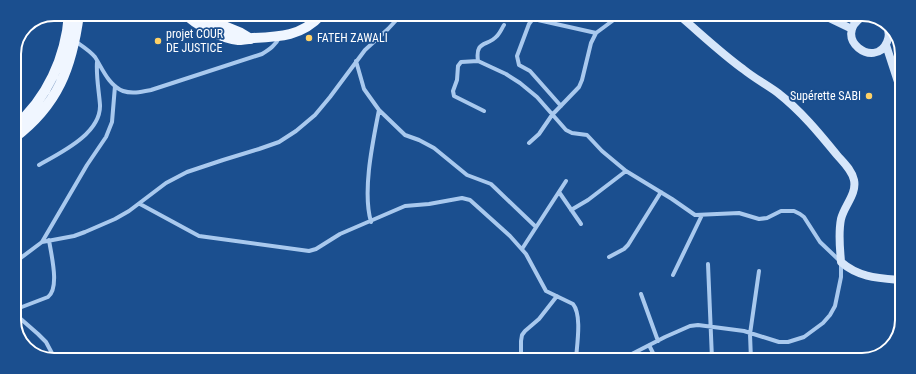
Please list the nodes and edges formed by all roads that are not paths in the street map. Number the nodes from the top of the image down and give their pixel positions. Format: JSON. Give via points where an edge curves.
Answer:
{"nodes":[{"id":1,"x":68,"y":21,"type":"edge"},
{"id":2,"x":78,"y":21,"type":"edge"},
{"id":3,"x":194,"y":21,"type":"edge"},
{"id":4,"x":214,"y":21,"type":"edge"},
{"id":5,"x":314,"y":21,"type":"edge"},
{"id":6,"x":395,"y":21,"type":"edge"},
{"id":7,"x":531,"y":21,"type":"edge"},
{"id":8,"x":542,"y":21,"type":"edge"},
{"id":9,"x":612,"y":21,"type":"edge"},
{"id":10,"x":686,"y":21,"type":"edge"},
{"id":11,"x":835,"y":21,"type":"edge"},
{"id":12,"x":858,"y":21,"type":"edge"},
{"id":13,"x":504,"y":24,"type":"dead end"},
{"id":14,"x":852,"y":29,"type":"junction"},
{"id":15,"x":596,"y":33,"type":"junction"},
{"id":16,"x":888,"y":34,"type":"edge"},
{"id":17,"x":280,"y":36,"type":"junction"},
{"id":18,"x":890,"y":37,"type":"edge"},
{"id":19,"x":251,"y":38,"type":"junction"},
{"id":20,"x":75,"y":41,"type":"junction"},
{"id":21,"x":887,"y":42,"type":"junction"},
{"id":22,"x":356,"y":61,"type":"junction"},
{"id":23,"x":478,"y":61,"type":"junction"},
{"id":24,"x":97,"y":62,"type":"junction"},
{"id":25,"x":895,"y":68,"type":"edge"},
{"id":26,"x":115,"y":86,"type":"junction"},
{"id":27,"x":561,"y":106,"type":"junction"},
{"id":28,"x":379,"y":110,"type":"junction"},
{"id":29,"x":484,"y":111,"type":"dead end"},
{"id":30,"x":552,"y":115,"type":"junction"},
{"id":31,"x":21,"y":120,"type":"edge"},
{"id":32,"x":21,"y":133,"type":"edge"},
{"id":33,"x":529,"y":142,"type":"dead end"},
{"id":34,"x":38,"y":166,"type":"dead end"},
{"id":35,"x":626,"y":171,"type":"junction"},
{"id":36,"x":566,"y":182,"type":"dead end"},
{"id":37,"x":559,"y":192,"type":"junction"},
{"id":38,"x":661,"y":192,"type":"junction"},
{"id":39,"x":140,"y":204,"type":"junction"},
{"id":40,"x":571,"y":210,"type":"junction"},
{"id":41,"x":702,"y":215,"type":"junction"},
{"id":42,"x":371,"y":222,"type":"junction"},
{"id":43,"x":581,"y":224,"type":"dead end"},
{"id":44,"x":536,"y":226,"type":"junction"},
{"id":45,"x":49,"y":240,"type":"junction"},
{"id":46,"x":42,"y":242,"type":"junction"},
{"id":47,"x":522,"y":249,"type":"junction"},
{"id":48,"x":609,"y":257,"type":"dead end"},
{"id":49,"x":21,"y":258,"type":"edge"},
{"id":50,"x":841,"y":262,"type":"junction"},
{"id":51,"x":708,"y":264,"type":"dead end"},
{"id":52,"x":759,"y":271,"type":"dead end"},
{"id":53,"x":673,"y":275,"type":"dead end"},
{"id":54,"x":895,"y":279,"type":"edge"},
{"id":55,"x":641,"y":294,"type":"dead end"},
{"id":56,"x":557,"y":296,"type":"junction"},
{"id":57,"x":21,"y":308,"type":"edge"},
{"id":58,"x":21,"y":318,"type":"edge"},
{"id":59,"x":711,"y":327,"type":"junction"},
{"id":60,"x":750,"y":334,"type":"junction"},
{"id":61,"x":658,"y":341,"type":"junction"},
{"id":62,"x":649,"y":345,"type":"junction"},
{"id":63,"x":52,"y":353,"type":"edge"},
{"id":64,"x":521,"y":353,"type":"edge"},
{"id":65,"x":576,"y":353,"type":"edge"},
{"id":66,"x":634,"y":353,"type":"edge"},
{"id":67,"x":653,"y":353,"type":"edge"},
{"id":68,"x":712,"y":353,"type":"edge"},
{"id":69,"x":751,"y":353,"type":"edge"}],
"edges":[{"from":1,"to":31,"type":"main road","via":[[66,39],[50,83],[37,103]]},
{"from":2,"to":20,"type":"main road"},
{"from":3,"to":19,"type":"main road","via":[[219,34],[238,40]]},
{"from":4,"to":19,"type":"main road"},
{"from":5,"to":17,"type":"main road","via":[[303,30]]},
{"from":6,"to":22,"type":"street"},
{"from":7,"to":27,"type":"street","via":[[517,56],[519,64],[530,71]]},
{"from":8,"to":15,"type":"street"},
{"from":9,"to":15,"type":"street"},
{"from":10,"to":50,"type":"main road","via":[[811,123],[849,169],[854,187],[841,219]]},
{"from":11,"to":14,"type":"main road"},
{"from":12,"to":14,"type":"main road"},
{"from":13,"to":23,"type":"street","via":[[496,36],[479,46],[476,52]]},
{"from":14,"to":21,"type":"main road","via":[[854,43],[858,49],[865,52],[880,51]]},
{"from":15,"to":27,"type":"street","via":[[579,87]]},
{"from":16,"to":21,"type":"main road"},
{"from":17,"to":19,"type":"main road"},
{"from":17,"to":26,"type":"street","via":[[271,49],[262,54],[151,90],[130,92]]},
{"from":18,"to":21,"type":"street"},
{"from":20,"to":24,"type":"street","via":[[88,50]]},
{"from":20,"to":32,"type":"main road","via":[[62,82],[52,101]]},
{"from":21,"to":25,"type":"main road"},
{"from":22,"to":28,"type":"street","via":[[364,89]]},
{"from":22,"to":39,"type":"street","via":[[314,116],[296,131],[279,142],[187,172],[166,183]]},
{"from":23,"to":29,"type":"street","via":[[461,62],[453,91],[456,98]]},
{"from":23,"to":30,"type":"street","via":[[500,70],[520,83]]},
{"from":24,"to":26,"type":"street"},
{"from":24,"to":34,"type":"street","via":[[100,106],[95,123],[73,144]]},
{"from":26,"to":46,"type":"street","via":[[112,122],[106,137]]},
{"from":27,"to":30,"type":"street"},
{"from":28,"to":42,"type":"street","via":[[373,139],[368,196]]},
{"from":28,"to":44,"type":"street","via":[[405,135],[434,148],[467,175],[491,184]]},
{"from":30,"to":33,"type":"street","via":[[539,134]]},
{"from":30,"to":35,"type":"street","via":[[566,130],[587,135]]},
{"from":35,"to":38,"type":"street"},
{"from":35,"to":40,"type":"street"},
{"from":36,"to":37,"type":"street"},
{"from":37,"to":40,"type":"street"},
{"from":37,"to":44,"type":"street"},
{"from":38,"to":41,"type":"street","via":[[689,212]]},
{"from":38,"to":48,"type":"street","via":[[628,245]]},
{"from":39,"to":42,"type":"street","via":[[199,236],[304,251],[316,249],[340,234]]},
{"from":39,"to":45,"type":"street","via":[[115,219],[85,232]]},
{"from":40,"to":43,"type":"street"},
{"from":41,"to":50,"type":"street","via":[[739,213],[763,219],[781,211],[800,214],[820,242]]},
{"from":41,"to":53,"type":"street"},
{"from":42,"to":47,"type":"street","via":[[405,206],[462,198],[474,203]]},
{"from":44,"to":47,"type":"street"},
{"from":45,"to":46,"type":"street"},
{"from":45,"to":57,"type":"street","via":[[54,276],[52,294]]},
{"from":46,"to":49,"type":"street"},
{"from":47,"to":56,"type":"street","via":[[544,288]]},
{"from":50,"to":54,"type":"main road","via":[[855,273]]},
{"from":50,"to":60,"type":"street","via":[[841,277],[835,306],[815,330],[788,342]]},
{"from":51,"to":59,"type":"street"},
{"from":52,"to":60,"type":"street"},
{"from":55,"to":61,"type":"street"},
{"from":56,"to":64,"type":"street","via":[[522,335]]},
{"from":56,"to":65,"type":"street","via":[[573,304],[577,312]]},
{"from":58,"to":63,"type":"street","via":[[46,342]]},
{"from":59,"to":60,"type":"street"},
{"from":59,"to":61,"type":"street","via":[[690,326]]},
{"from":59,"to":68,"type":"street"},
{"from":60,"to":69,"type":"street"},
{"from":61,"to":62,"type":"street"},
{"from":62,"to":66,"type":"street"},
{"from":62,"to":67,"type":"street"}]}
